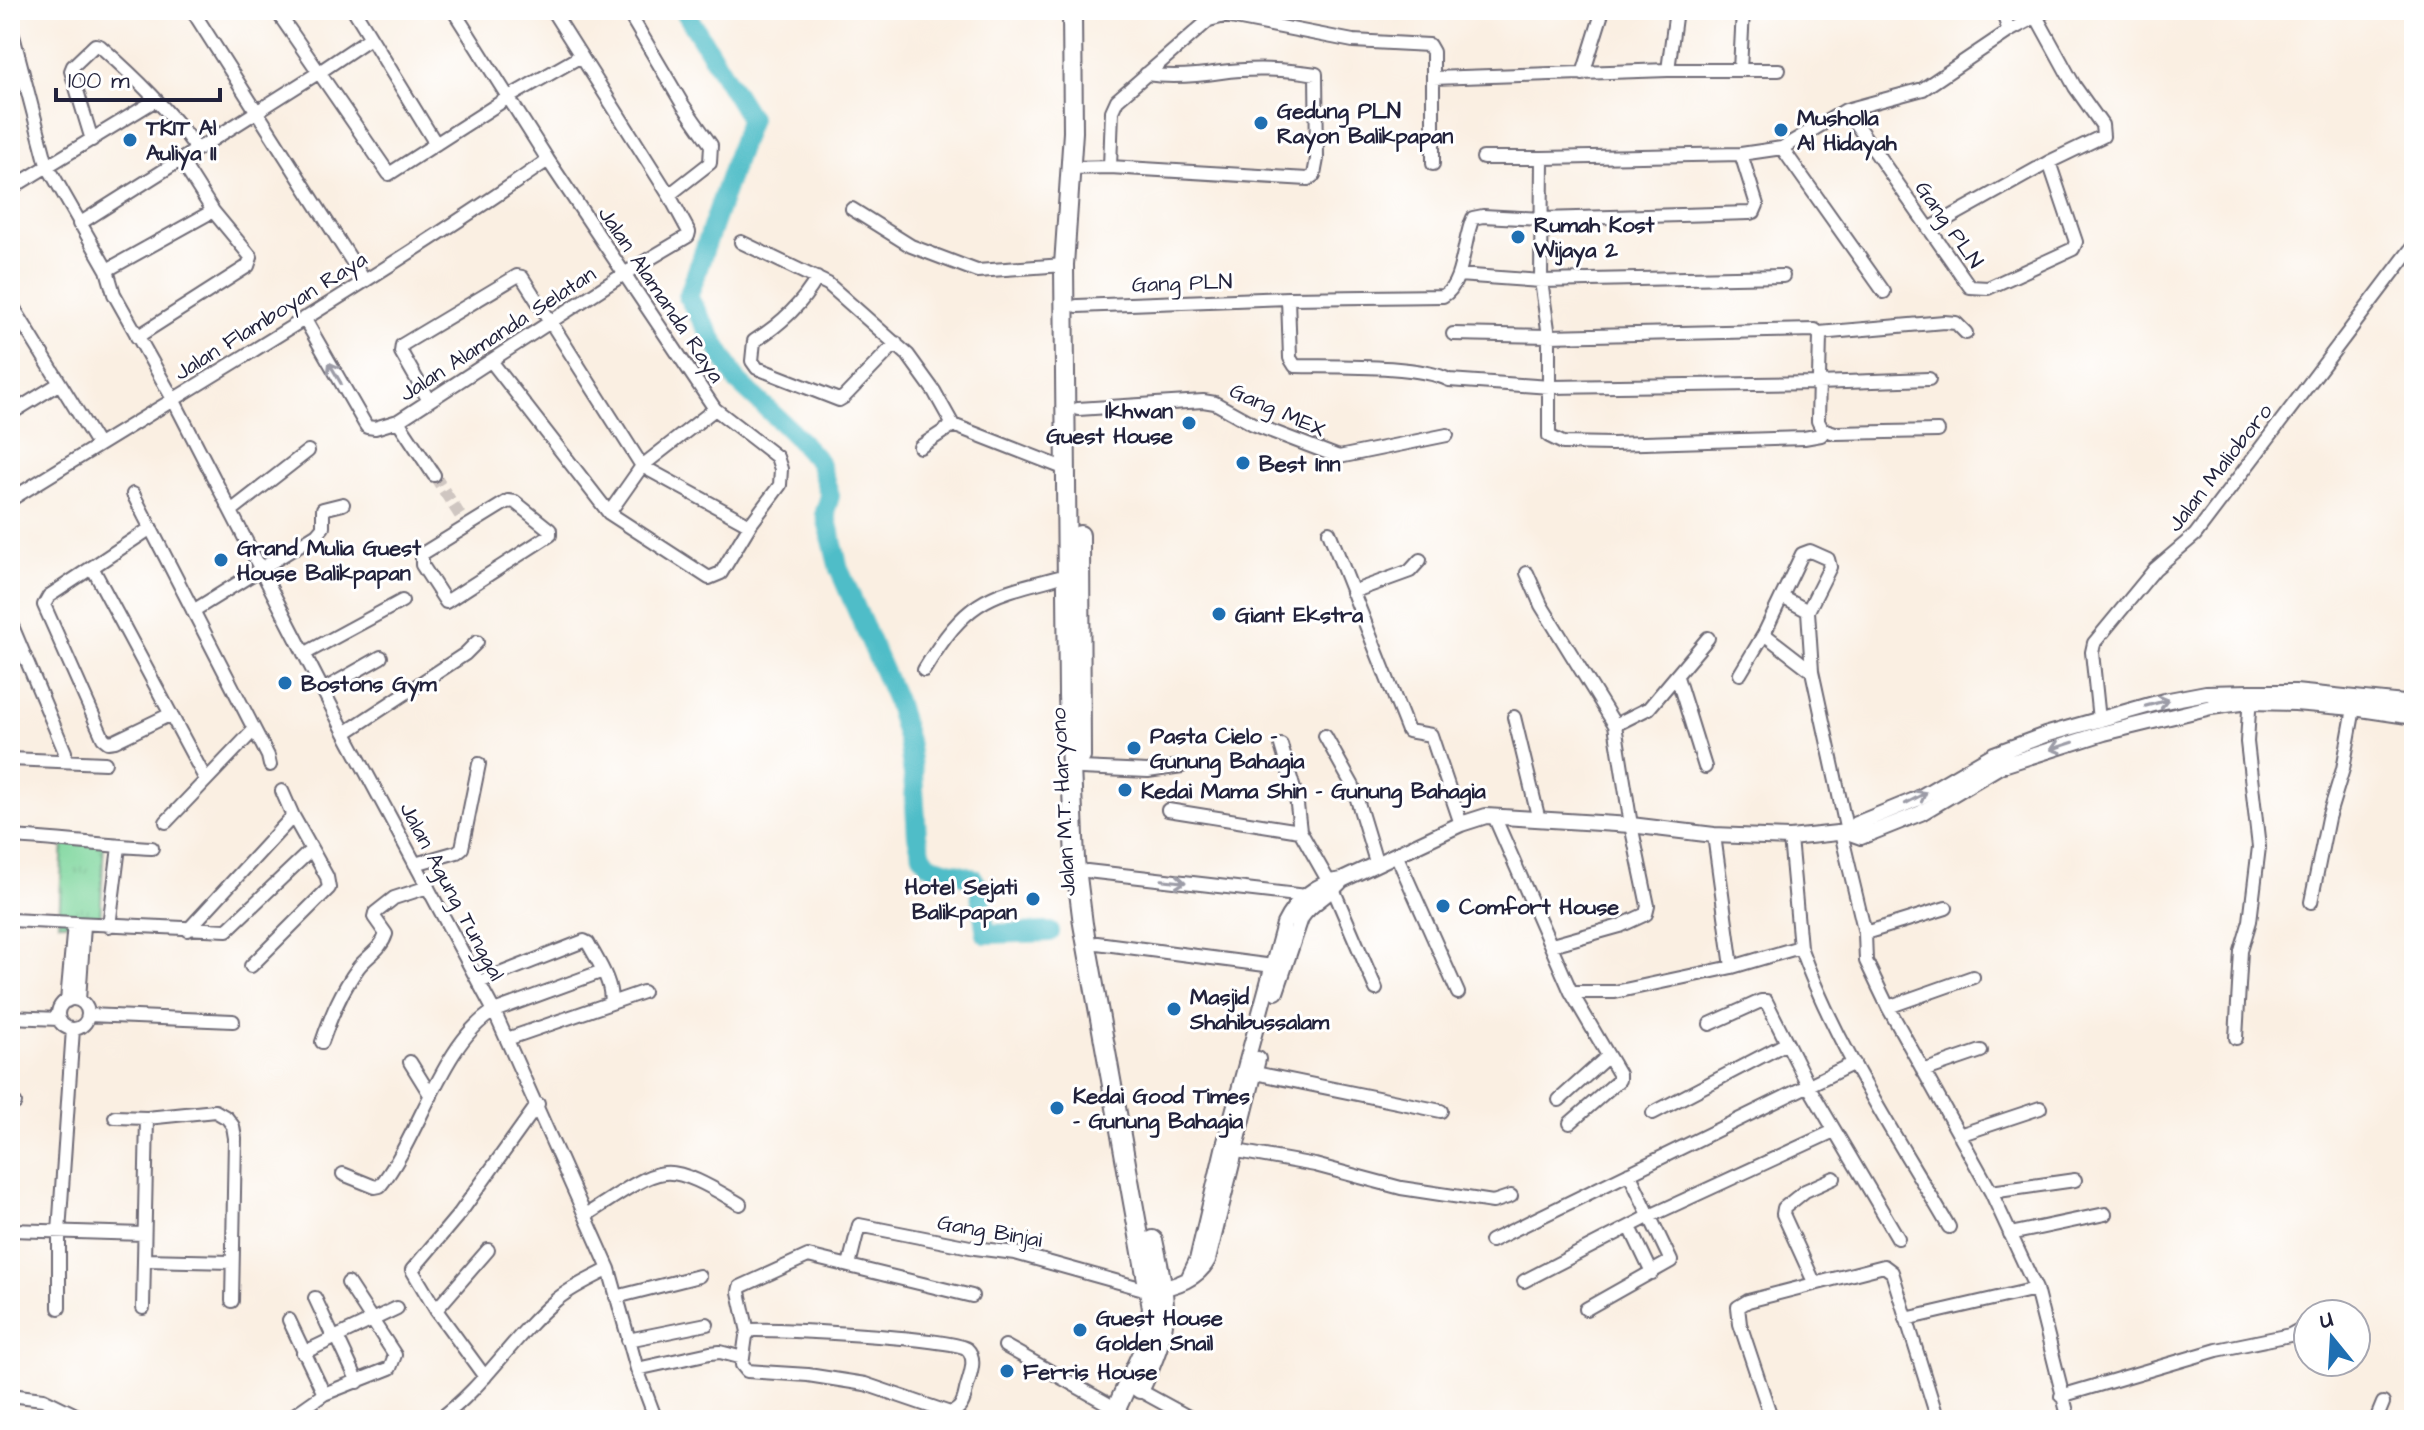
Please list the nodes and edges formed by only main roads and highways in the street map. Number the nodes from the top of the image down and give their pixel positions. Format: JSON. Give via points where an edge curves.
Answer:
{"nodes":[{"id":1,"x":1072,"y":10,"type":"edge"},
{"id":2,"x":1070,"y":168,"type":"junction"},
{"id":3,"x":1093,"y":936,"type":"junction"},
{"id":4,"x":1157,"y":1290,"type":"junction"},
{"id":5,"x":1118,"y":1416,"type":"edge"}],
"edges":[{"from":1,"to":2,"type":"main road","name":"Jalan M.T. Haryono"},
{"from":2,"to":3,"type":"main road","name":"Jalan M.T. Haryono","via":[[1077,246],[1081,768]]},
{"from":2,"to":3,"type":"main road","name":"Jalan M.T. Haryono","via":[[1064,265],[1069,760],[1075,860]]},
{"from":3,"to":4,"type":"main road","name":"Jalan M.T. Haryono"},
{"from":4,"to":5,"type":"main road","name":"Jalan M.T. Haryono","via":[[1147,1342]]},
{"from":4,"to":5,"type":"main road","name":"Jalan M.T. Haryono","via":[[1165,1322],[1161,1340],[1139,1390]]}]}
